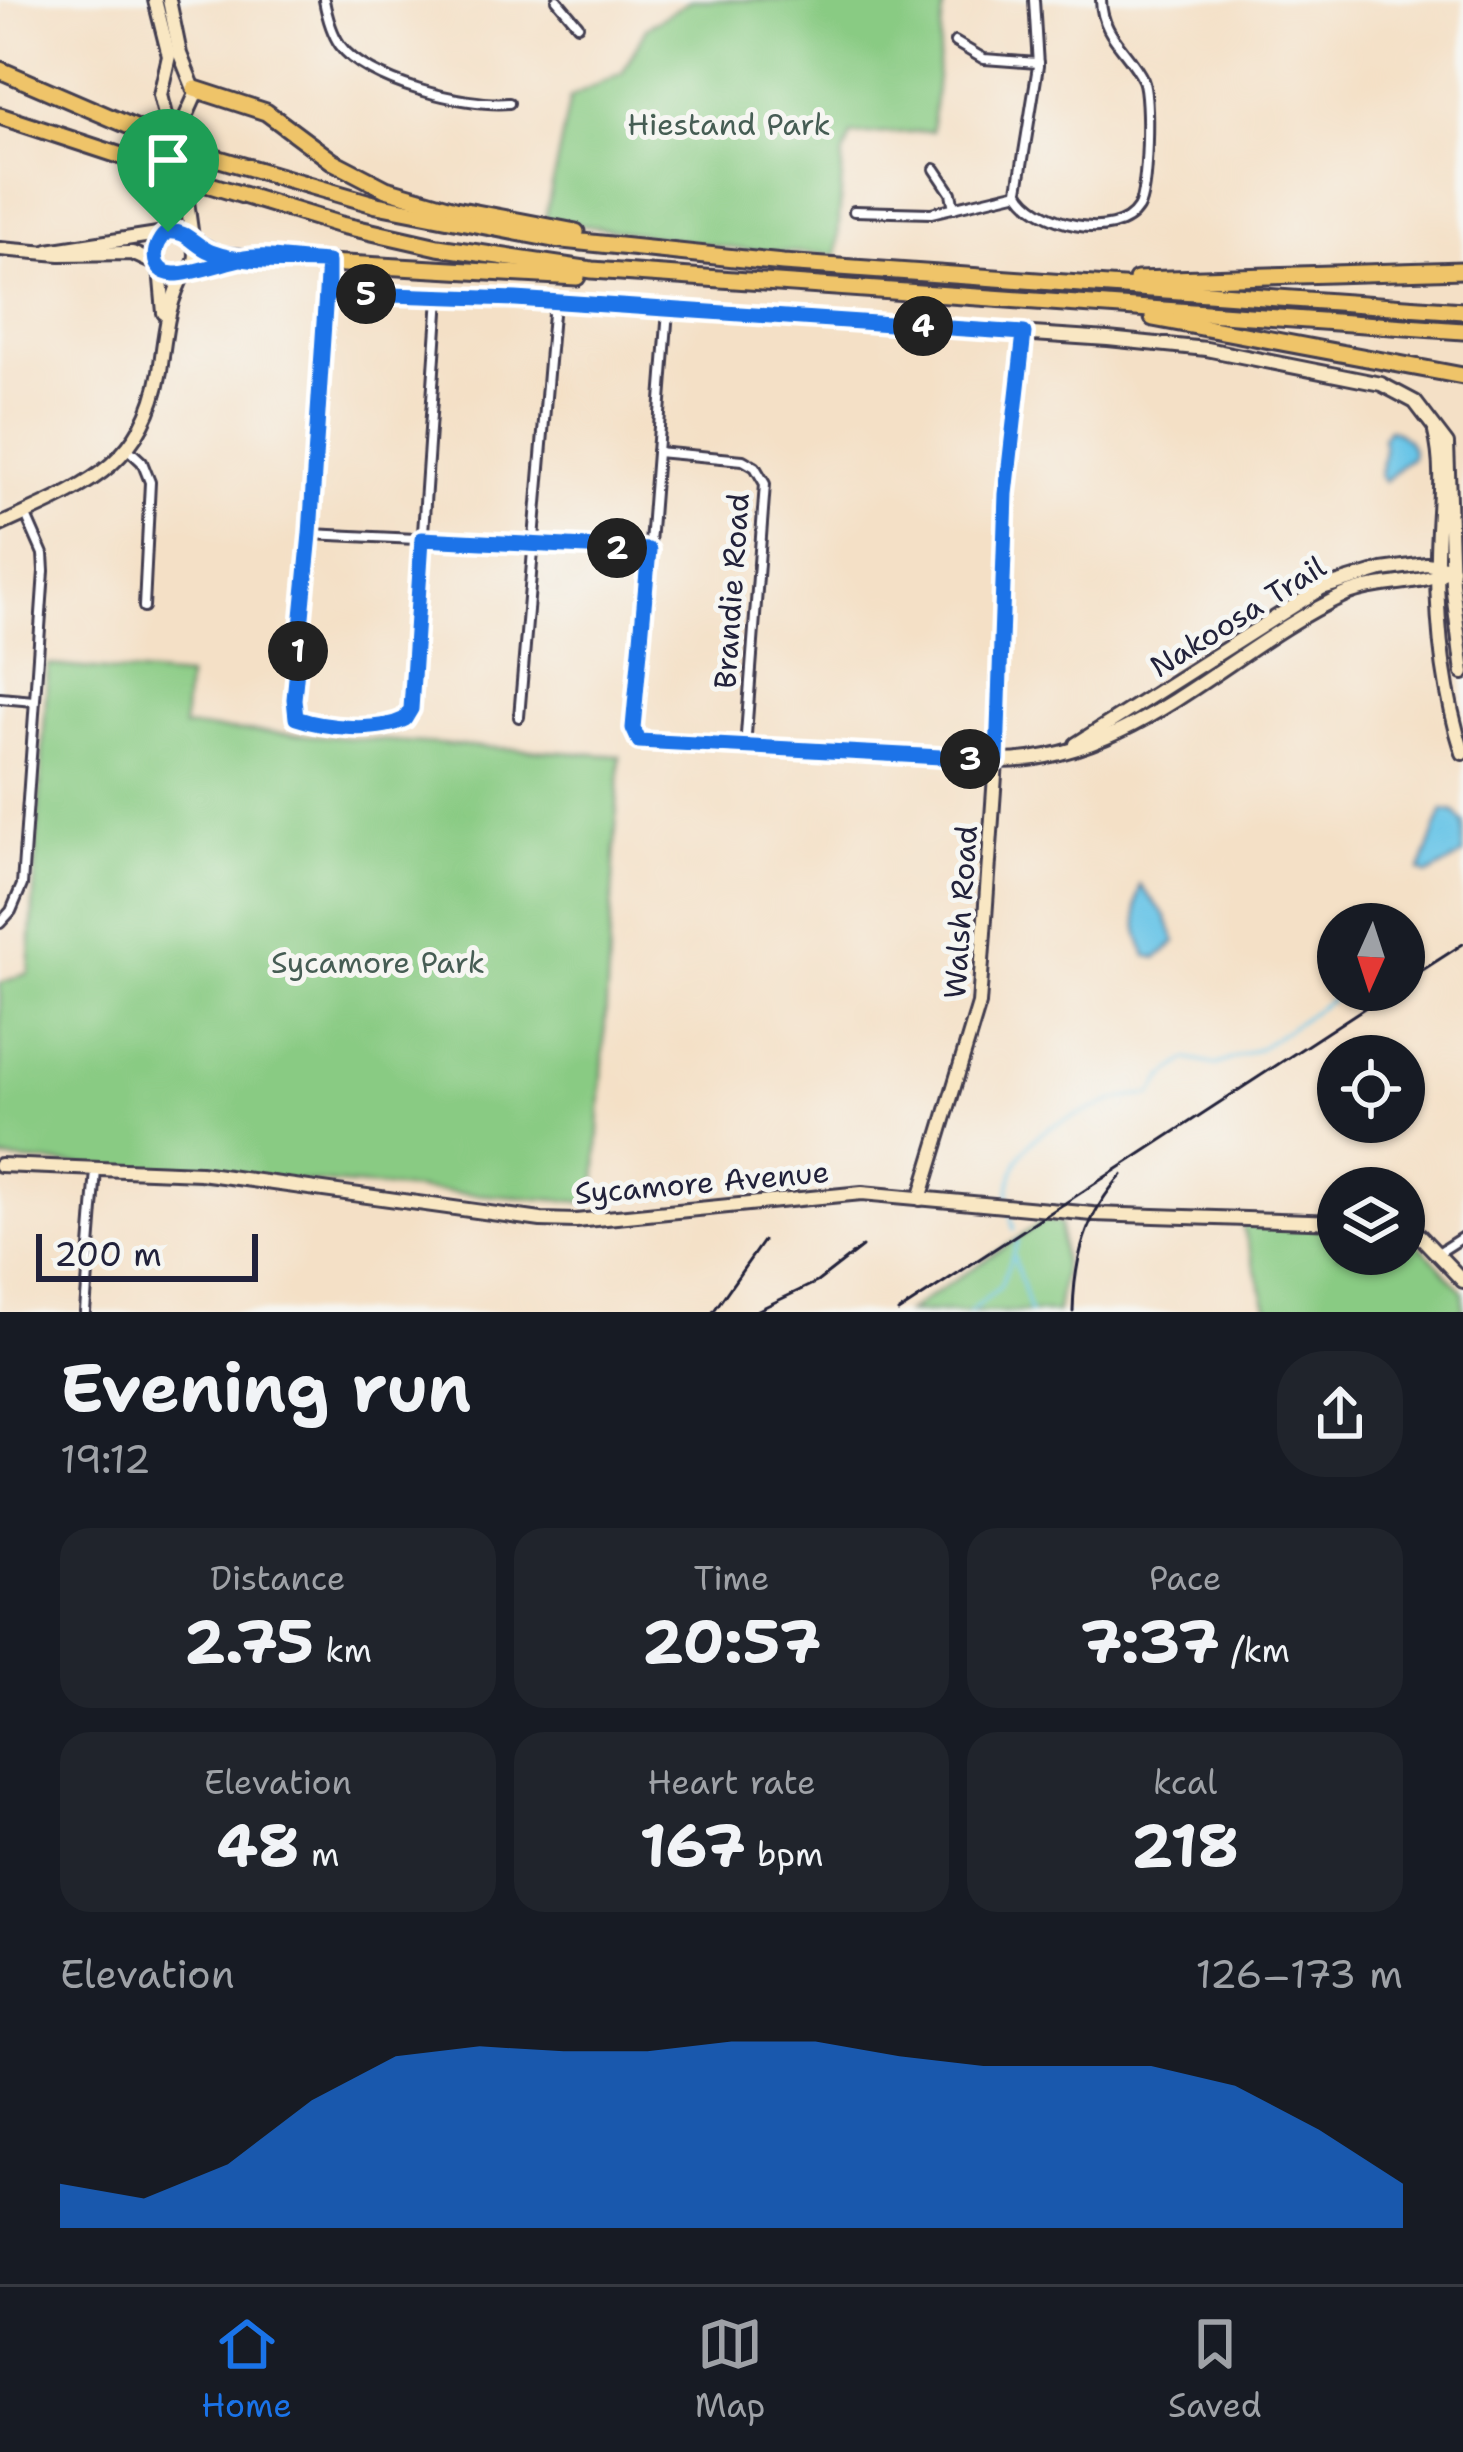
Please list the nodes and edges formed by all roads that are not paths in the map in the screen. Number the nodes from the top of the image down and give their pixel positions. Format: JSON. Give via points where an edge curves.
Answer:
{"nodes":[{"id":1,"x":155,"y":0,"type":"edge"},
{"id":2,"x":169,"y":0,"type":"edge"},
{"id":3,"x":324,"y":0,"type":"edge"},
{"id":4,"x":556,"y":0,"type":"edge"},
{"id":5,"x":1034,"y":0,"type":"edge"},
{"id":6,"x":1101,"y":0,"type":"edge"},
{"id":7,"x":578,"y":25,"type":"dead end"},
{"id":8,"x":955,"y":42,"type":"dead end"},
{"id":9,"x":1038,"y":63,"type":"junction"},
{"id":10,"x":0,"y":70,"type":"edge"},
{"id":11,"x":163,"y":85,"type":"junction"},
{"id":12,"x":194,"y":86,"type":"junction"},
{"id":13,"x":509,"y":103,"type":"dead end"},
{"id":14,"x":163,"y":106,"type":"junction"},
{"id":15,"x":191,"y":108,"type":"junction"},
{"id":16,"x":0,"y":116,"type":"edge"},
{"id":17,"x":935,"y":169,"type":"dead end"},
{"id":18,"x":1019,"y":192,"type":"junction"},
{"id":19,"x":954,"y":208,"type":"junction"},
{"id":20,"x":854,"y":211,"type":"dead end"},
{"id":21,"x":166,"y":234,"type":"junction"},
{"id":22,"x":194,"y":241,"type":"junction"},
{"id":23,"x":0,"y":250,"type":"edge"},
{"id":24,"x":48,"y":251,"type":"junction"},
{"id":25,"x":242,"y":258,"type":"junction"},
{"id":26,"x":738,"y":259,"type":"junction"},
{"id":27,"x":328,"y":262,"type":"junction"},
{"id":28,"x":159,"y":266,"type":"junction"},
{"id":29,"x":1463,"y":270,"type":"edge"},
{"id":30,"x":187,"y":271,"type":"junction"},
{"id":31,"x":713,"y":280,"type":"junction"},
{"id":32,"x":1008,"y":280,"type":"junction"},
{"id":33,"x":328,"y":293,"type":"junction"},
{"id":34,"x":440,"y":297,"type":"junction"},
{"id":35,"x":981,"y":298,"type":"junction"},
{"id":36,"x":554,"y":302,"type":"junction"},
{"id":37,"x":669,"y":308,"type":"junction"},
{"id":38,"x":1463,"y":311,"type":"edge"},
{"id":39,"x":165,"y":326,"type":"junction"},
{"id":40,"x":1463,"y":331,"type":"edge"},
{"id":41,"x":1024,"y":333,"type":"junction"},
{"id":42,"x":1463,"y":378,"type":"edge"},
{"id":43,"x":1433,"y":425,"type":"junction"},
{"id":44,"x":129,"y":450,"type":"junction"},
{"id":45,"x":657,"y":452,"type":"junction"},
{"id":46,"x":26,"y":513,"type":"junction"},
{"id":47,"x":0,"y":525,"type":"edge"},
{"id":48,"x":310,"y":534,"type":"junction"},
{"id":49,"x":422,"y":539,"type":"junction"},
{"id":50,"x":534,"y":544,"type":"junction"},
{"id":51,"x":649,"y":550,"type":"junction"},
{"id":52,"x":1457,"y":568,"type":"edge"},
{"id":53,"x":1437,"y":570,"type":"junction"},
{"id":54,"x":144,"y":607,"type":"dead end"},
{"id":55,"x":1463,"y":673,"type":"edge"},
{"id":56,"x":0,"y":698,"type":"edge"},
{"id":57,"x":34,"y":701,"type":"junction"},
{"id":58,"x":519,"y":717,"type":"dead end"},
{"id":59,"x":745,"y":748,"type":"junction"},
{"id":60,"x":1463,"y":753,"type":"edge"},
{"id":61,"x":997,"y":760,"type":"junction"},
{"id":62,"x":0,"y":923,"type":"edge"},
{"id":63,"x":0,"y":1166,"type":"edge"},
{"id":64,"x":96,"y":1169,"type":"junction"},
{"id":65,"x":920,"y":1199,"type":"junction"},
{"id":66,"x":1317,"y":1221,"type":"edge"},
{"id":67,"x":1463,"y":1237,"type":"edge"},
{"id":68,"x":1425,"y":1241,"type":"edge"},
{"id":69,"x":1438,"y":1253,"type":"junction"},
{"id":70,"x":1463,"y":1281,"type":"edge"},
{"id":71,"x":86,"y":1312,"type":"edge"}],
"edges":[{"from":1,"to":11,"type":"street","via":[[169,56]]},
{"from":2,"to":12,"type":"street"},
{"from":3,"to":13,"type":"street","via":[[340,45],[371,71],[475,103]]},
{"from":4,"to":7,"type":"street"},
{"from":5,"to":9,"type":"street"},
{"from":6,"to":18,"type":"street","via":[[1112,41],[1144,86],[1142,199],[1127,219],[1104,226],[1062,223]]},
{"from":8,"to":9,"type":"street","via":[[984,59]]},
{"from":9,"to":18,"type":"street"},
{"from":10,"to":26,"type":"highway","bridge":true,"via":[[277,178],[553,239]]},
{"from":11,"to":12,"type":"street","via":[[177,77]]},
{"from":11,"to":14,"type":"street"},
{"from":12,"to":15,"type":"street"},
{"from":12,"to":26,"type":"highway","via":[[266,112],[332,161],[412,198]]},
{"from":14,"to":15,"type":"street","via":[[179,114]]},
{"from":14,"to":21,"type":"street","via":[[178,197]]},
{"from":15,"to":22,"type":"street","via":[[178,134]]},
{"from":16,"to":31,"type":"highway","bridge":true,"via":[[341,226],[592,270]]},
{"from":17,"to":19,"type":"street"},
{"from":18,"to":19,"type":"street"},
{"from":19,"to":20,"type":"street"},
{"from":21,"to":22,"type":"street"},
{"from":21,"to":24,"type":"street"},
{"from":21,"to":28,"type":"street","via":[[154,250]]},
{"from":22,"to":25,"type":"street"},
{"from":22,"to":30,"type":"street"},
{"from":23,"to":24,"type":"street"},
{"from":24,"to":28,"type":"street","via":[[132,253]]},
{"from":25,"to":27,"type":"street"},
{"from":25,"to":30,"type":"street"},
{"from":26,"to":32,"type":"highway"},
{"from":27,"to":31,"type":"highway"},
{"from":27,"to":33,"type":"street"},
{"from":28,"to":30,"type":"street"},
{"from":28,"to":39,"type":"street"},
{"from":29,"to":32,"type":"highway"},
{"from":30,"to":39,"type":"street"},
{"from":31,"to":35,"type":"highway"},
{"from":32,"to":38,"type":"highway"},
{"from":33,"to":34,"type":"street"},
{"from":33,"to":48,"type":"street"},
{"from":34,"to":36,"type":"street"},
{"from":34,"to":49,"type":"street"},
{"from":35,"to":40,"type":"highway"},
{"from":35,"to":42,"type":"highway","via":[[1153,318]]},
{"from":36,"to":37,"type":"street"},
{"from":36,"to":50,"type":"street"},
{"from":37,"to":41,"type":"street"},
{"from":37,"to":45,"type":"street"},
{"from":39,"to":44,"type":"street","via":[[157,386]]},
{"from":41,"to":43,"type":"street","via":[[1176,345],[1381,383],[1411,398]]},
{"from":41,"to":61,"type":"street","name":"Walsh Road","via":[[1006,494]]},
{"from":43,"to":52,"type":"street","via":[[1450,458]]},
{"from":43,"to":53,"type":"street","via":[[1440,457]]},
{"from":44,"to":46,"type":"street"},
{"from":44,"to":54,"type":"street","via":[[150,482]]},
{"from":45,"to":51,"type":"street"},
{"from":45,"to":59,"type":"street","name":"Brandie Road","via":[[742,460],[765,484]]},
{"from":46,"to":47,"type":"street"},
{"from":46,"to":57,"type":"street","via":[[44,559]]},
{"from":48,"to":49,"type":"street"},
{"from":48,"to":49,"type":"street","via":[[296,718],[364,727],[388,726],[411,709]]},
{"from":49,"to":50,"type":"street"},
{"from":50,"to":51,"type":"street"},
{"from":50,"to":58,"type":"street"},
{"from":51,"to":59,"type":"street","name":"Nakoosa Trail","via":[[635,737]]},
{"from":52,"to":53,"type":"street","name":"Nakoosa Trail"},
{"from":52,"to":55,"type":"street"},
{"from":53,"to":60,"type":"street"},
{"from":53,"to":61,"type":"street","name":"Nakoosa Trail","via":[[1349,593],[1101,742]]},
{"from":56,"to":57,"type":"street"},
{"from":57,"to":62,"type":"street","via":[[22,885]]},
{"from":59,"to":61,"type":"street","name":"Nakoosa Trail"},
{"from":61,"to":65,"type":"street","name":"Walsh Road","via":[[976,1023]]},
{"from":63,"to":64,"type":"street","name":"Sycamore Avenue"},
{"from":64,"to":65,"type":"street","name":"Sycamore Avenue","via":[[235,1177],[541,1220],[862,1193]]},
{"from":64,"to":71,"type":"street"},
{"from":65,"to":66,"type":"street","name":"Sycamore Avenue"},
{"from":67,"to":69,"type":"street"},
{"from":68,"to":69,"type":"street"},
{"from":69,"to":70,"type":"street"}]}
